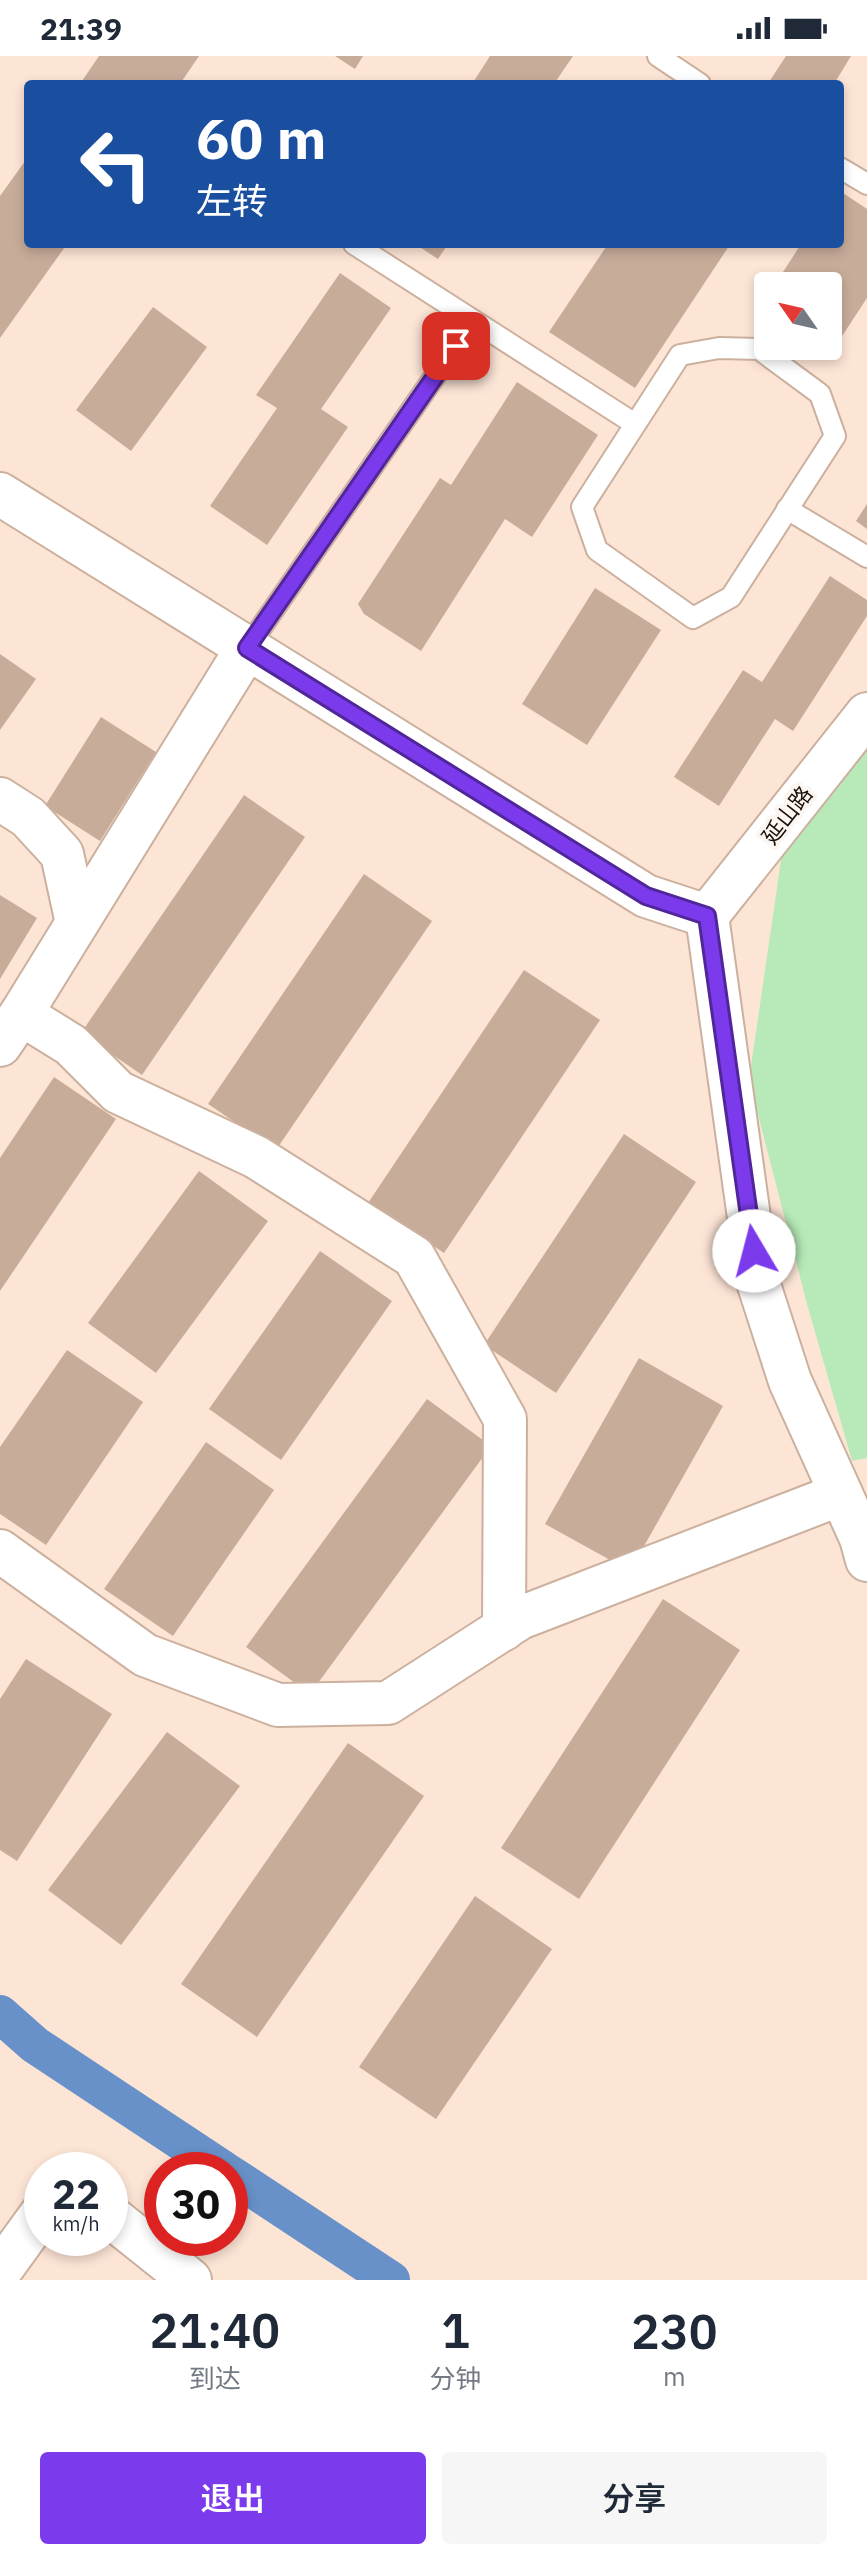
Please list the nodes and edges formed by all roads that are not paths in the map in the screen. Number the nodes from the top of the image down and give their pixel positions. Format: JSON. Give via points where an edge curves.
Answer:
{"nodes":[{"id":1,"x":658,"y":56,"type":"edge"},
{"id":2,"x":694,"y":80,"type":"edge"},
{"id":3,"x":844,"y":170,"type":"edge"},
{"id":4,"x":867,"y":184,"type":"edge"},
{"id":5,"x":360,"y":248,"type":"edge"},
{"id":6,"x":473,"y":321,"type":"junction"},
{"id":7,"x":635,"y":424,"type":"junction"},
{"id":8,"x":0,"y":494,"type":"edge"},
{"id":9,"x":787,"y":509,"type":"junction"},
{"id":10,"x":867,"y":557,"type":"edge"},
{"id":11,"x":247,"y":648,"type":"junction"},
{"id":12,"x":867,"y":714,"type":"edge"},
{"id":13,"x":0,"y":799,"type":"edge"},
{"id":14,"x":707,"y":916,"type":"junction"},
{"id":15,"x":77,"y":923,"type":"junction"},
{"id":16,"x":10,"y":1030,"type":"edge"},
{"id":17,"x":841,"y":1494,"type":"junction"},
{"id":18,"x":0,"y":1551,"type":"edge"},
{"id":19,"x":867,"y":1560,"type":"edge"},
{"id":20,"x":504,"y":1629,"type":"junction"},
{"id":21,"x":128,"y":2230,"type":"edge"},
{"id":22,"x":24,"y":2238,"type":"edge"},
{"id":23,"x":0,"y":2271,"type":"edge"},
{"id":24,"x":190,"y":2280,"type":"edge"}],
"edges":[{"from":1,"to":2,"type":"lane"},
{"from":3,"to":4,"type":"lane"},
{"from":5,"to":6,"type":"lane"},
{"from":6,"to":7,"type":"lane"},
{"from":6,"to":11,"type":"lane"},
{"from":7,"to":9,"type":"lane","via":[[680,355],[719,348],[759,349],[820,394],[835,436]]},
{"from":7,"to":9,"type":"lane","via":[[582,507],[597,550],[693,618],[731,597]]},
{"from":8,"to":11,"type":"street"},
{"from":9,"to":10,"type":"lane"},
{"from":11,"to":14,"type":"street","via":[[646,896]]},
{"from":11,"to":15,"type":"street"},
{"from":12,"to":14,"type":"street","name":"延山路"},
{"from":13,"to":15,"type":"street","via":[[28,817],[62,854]]},
{"from":14,"to":17,"type":"street","via":[[758,1282],[790,1381]]},
{"from":15,"to":16,"type":"street"},
{"from":16,"to":20,"type":"street","via":[[71,1045],[118,1092],[256,1157],[414,1257],[505,1419]]},
{"from":17,"to":19,"type":"street"},
{"from":17,"to":20,"type":"street","via":[[520,1618]]},
{"from":18,"to":20,"type":"street","via":[[145,1655],[278,1705],[388,1703]]},
{"from":21,"to":24,"type":"street"},
{"from":22,"to":23,"type":"street"}]}
